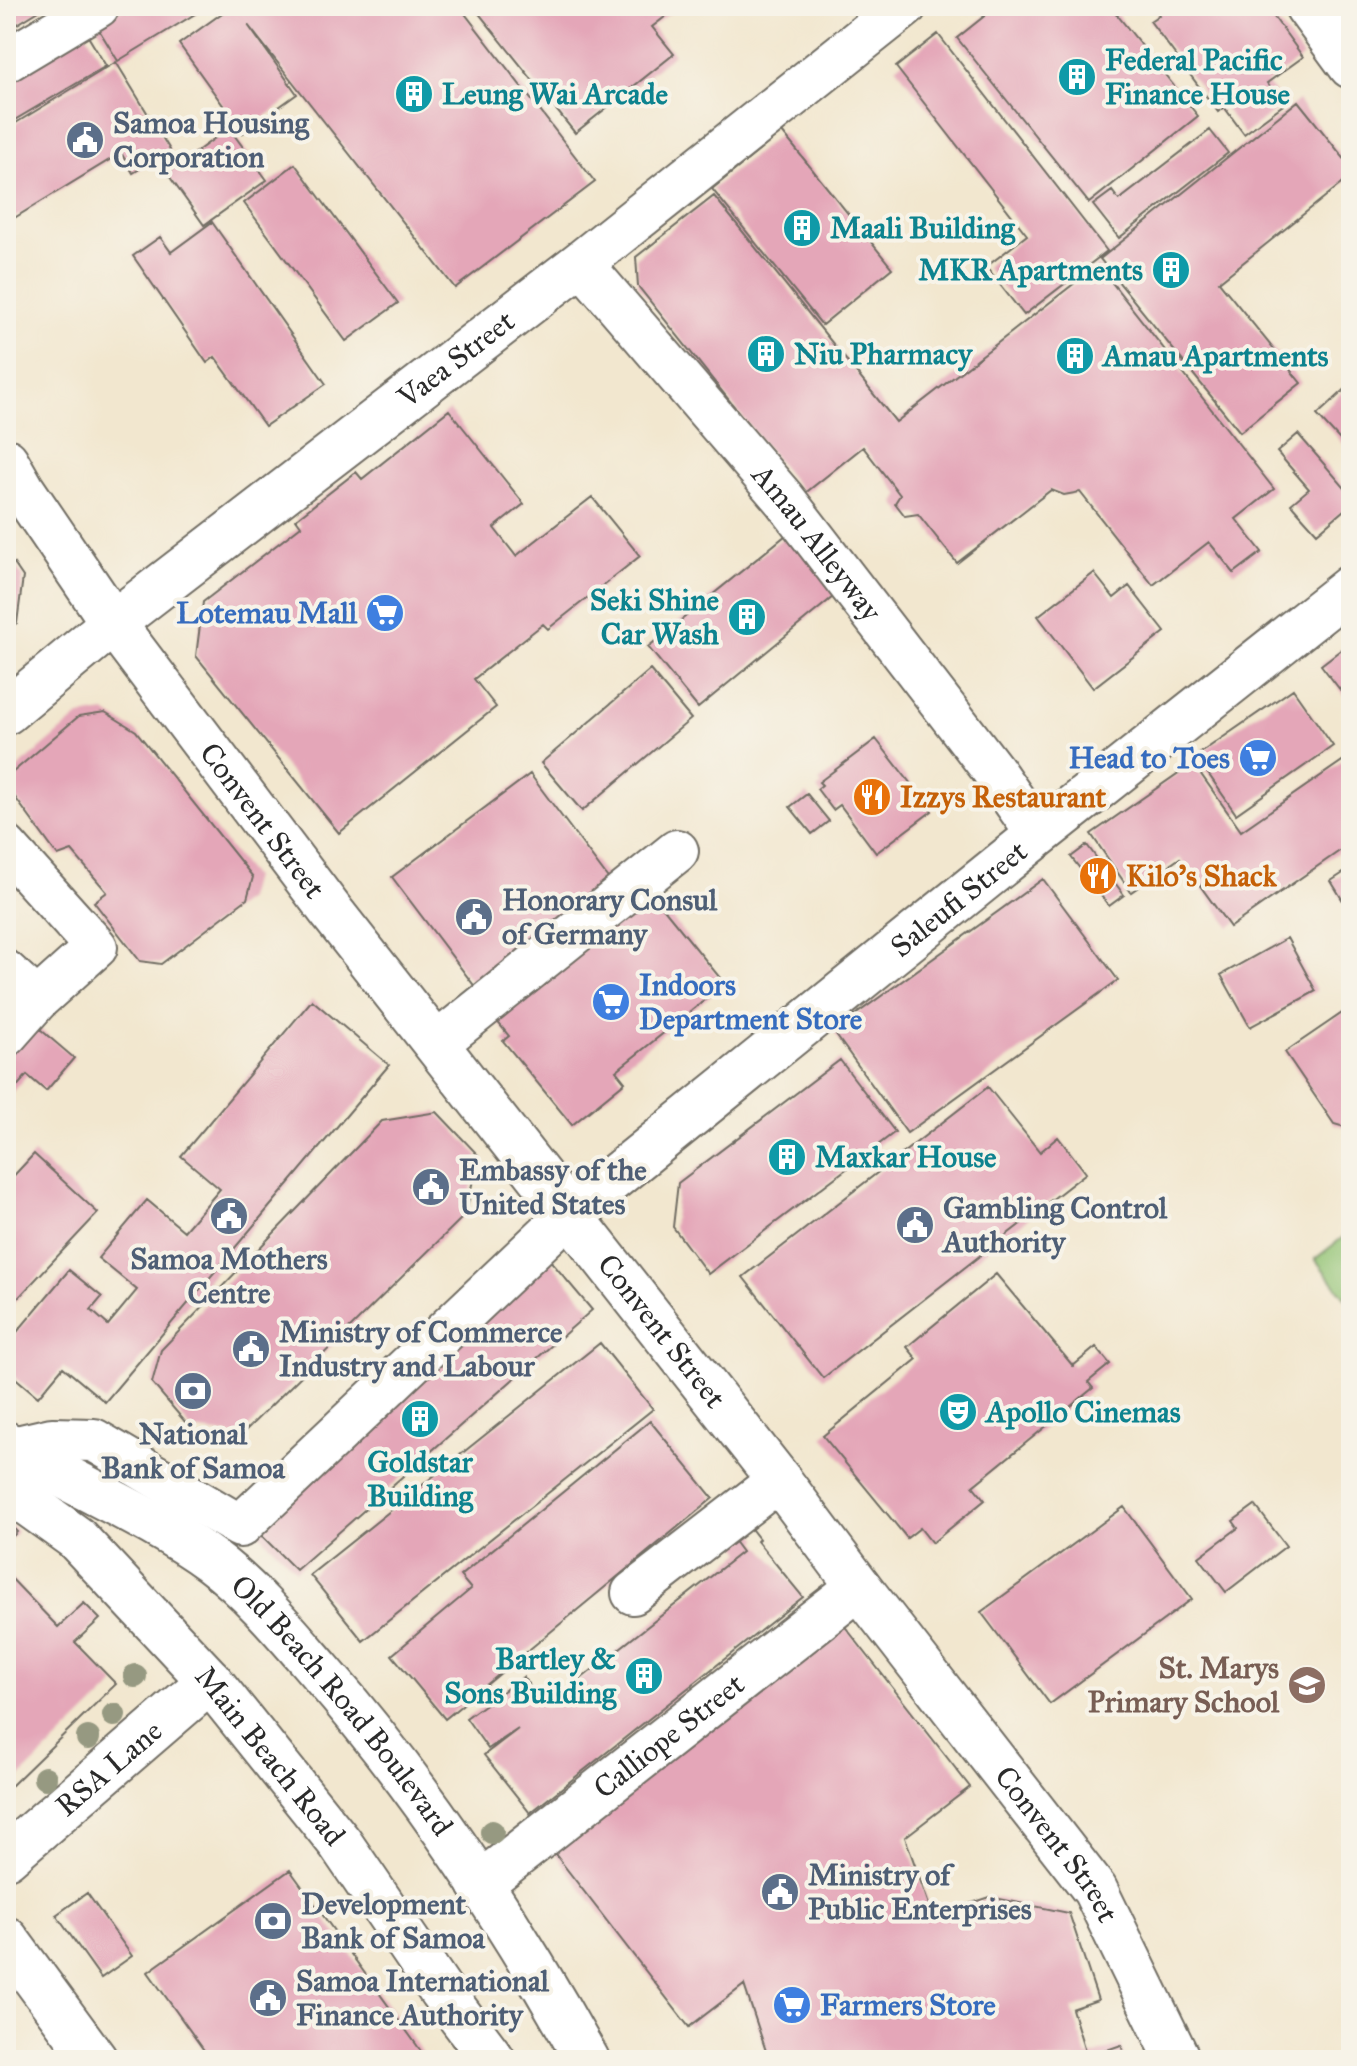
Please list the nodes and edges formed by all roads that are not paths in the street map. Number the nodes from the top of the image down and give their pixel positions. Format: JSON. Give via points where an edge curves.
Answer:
{"nodes":[{"id":1,"x":98,"y":6,"type":"edge"},
{"id":2,"x":904,"y":6,"type":"edge"},
{"id":3,"x":1307,"y":6,"type":"edge"},
{"id":4,"x":6,"y":61,"type":"edge"},
{"id":5,"x":1351,"y":66,"type":"edge"},
{"id":6,"x":581,"y":263,"type":"junction"},
{"id":7,"x":11,"y":483,"type":"edge"},
{"id":8,"x":1351,"y":587,"type":"edge"},
{"id":9,"x":113,"y":623,"type":"junction"},
{"id":10,"x":6,"y":712,"type":"edge"},
{"id":11,"x":1038,"y":835,"type":"junction"},
{"id":12,"x":6,"y":847,"type":"edge"},
{"id":13,"x":677,"y":851,"type":"dead end"},
{"id":14,"x":6,"y":972,"type":"edge"},
{"id":15,"x":37,"y":1000,"type":"junction"},
{"id":16,"x":6,"y":1035,"type":"edge"},
{"id":17,"x":436,"y":1044,"type":"junction"},
{"id":18,"x":570,"y":1213,"type":"junction"},
{"id":19,"x":8,"y":1460,"type":"edge"},
{"id":20,"x":779,"y":1480,"type":"junction"},
{"id":21,"x":859,"y":1587,"type":"junction"},
{"id":22,"x":633,"y":1593,"type":"dead end"},
{"id":23,"x":210,"y":1681,"type":"junction"},
{"id":24,"x":6,"y":1857,"type":"edge"},
{"id":25,"x":480,"y":1884,"type":"junction"},
{"id":26,"x":8,"y":1944,"type":"edge"},
{"id":27,"x":95,"y":2060,"type":"edge"},
{"id":28,"x":493,"y":2060,"type":"edge"},
{"id":29,"x":587,"y":2060,"type":"edge"},
{"id":30,"x":1178,"y":2060,"type":"edge"}],
"edges":[{"from":1,"to":4,"type":"street"},
{"from":2,"to":6,"type":"main road","name":"Vaea Street"},
{"from":3,"to":5,"type":"main road"},
{"from":6,"to":9,"type":"main road","name":"Vaea Street"},
{"from":6,"to":11,"type":"street","name":"Amau Alleyway","via":[[784,499]]},
{"from":7,"to":9,"type":"main road","name":"Convent Street"},
{"from":8,"to":11,"type":"main road","name":"Saleufi Street"},
{"from":9,"to":10,"type":"main road","name":"Vaea Street"},
{"from":9,"to":17,"type":"main road","name":"Convent Street"},
{"from":11,"to":18,"type":"main road","name":"Saleufi Street"},
{"from":12,"to":15,"type":"street","via":[[96,947]]},
{"from":13,"to":17,"type":"street"},
{"from":14,"to":15,"type":"street"},
{"from":15,"to":16,"type":"street"},
{"from":17,"to":18,"type":"main road","name":"Convent Street"},
{"from":18,"to":19,"type":"street","via":[[240,1526],[94,1440],[52,1439]]},
{"from":18,"to":20,"type":"main road","name":"Convent Street"},
{"from":19,"to":23,"type":"main road","name":"Main Beach Road"},
{"from":19,"to":25,"type":"main road","name":"Old Beach Road Boulevard","via":[[62,1477],[213,1562],[274,1619],[343,1698],[417,1789]]},
{"from":20,"to":21,"type":"main road","name":"Convent Street"},
{"from":20,"to":22,"type":"street"},
{"from":21,"to":25,"type":"main road","name":"Calliope Street"},
{"from":21,"to":30,"type":"main road","name":"Convent Street","via":[[1095,1890]]},
{"from":23,"to":24,"type":"main road","name":"RSA Lane"},
{"from":23,"to":28,"type":"main road","name":"Main Beach Road","via":[[340,1843]]},
{"from":25,"to":29,"type":"main road","name":"Old Beach Road Boulevard","via":[[538,1971]]},
{"from":26,"to":27,"type":"main road"}]}
